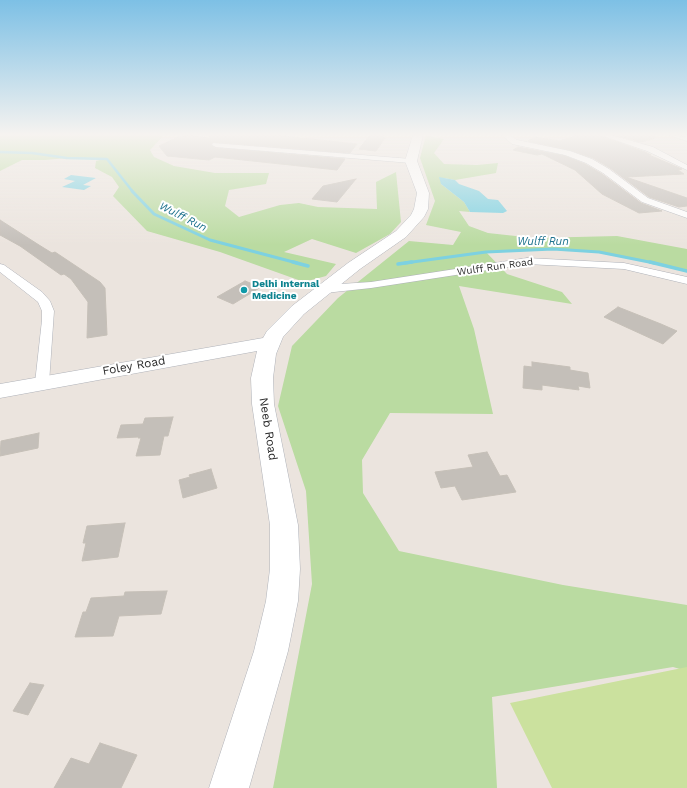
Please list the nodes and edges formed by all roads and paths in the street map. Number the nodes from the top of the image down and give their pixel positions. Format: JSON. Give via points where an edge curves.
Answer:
{"nodes":[{"id":1,"x":415,"y":172,"type":"edge"},
{"id":2,"x":607,"y":172,"type":"edge"},
{"id":3,"x":687,"y":214,"type":"edge"},
{"id":4,"x":0,"y":267,"type":"edge"},
{"id":5,"x":687,"y":281,"type":"edge"},
{"id":6,"x":325,"y":289,"type":"junction"},
{"id":7,"x":269,"y":344,"type":"junction"},
{"id":8,"x":42,"y":383,"type":"junction"},
{"id":9,"x":0,"y":391,"type":"edge"},
{"id":10,"x":229,"y":788,"type":"edge"}],
"edges":[{"from":1,"to":6,"type":"street","name":"Neeb Road","via":[[422,193],[421,209],[417,217],[400,234]]},
{"from":2,"to":3,"type":"street","via":[[645,200]]},
{"from":4,"to":8,"type":"street","via":[[38,295],[48,311]]},
{"from":5,"to":6,"type":"street","name":"Wulff Run Road","via":[[624,266],[527,261],[372,285]]},
{"from":6,"to":7,"type":"street","name":"Neeb Road","via":[[281,327]]},
{"from":7,"to":8,"type":"street","name":"Foley Road"},
{"from":7,"to":10,"type":"street","name":"Neeb Road","via":[[263,370],[263,404],[284,525],[284,585],[272,651]]},
{"from":8,"to":9,"type":"street","name":"Foley Road"}]}
